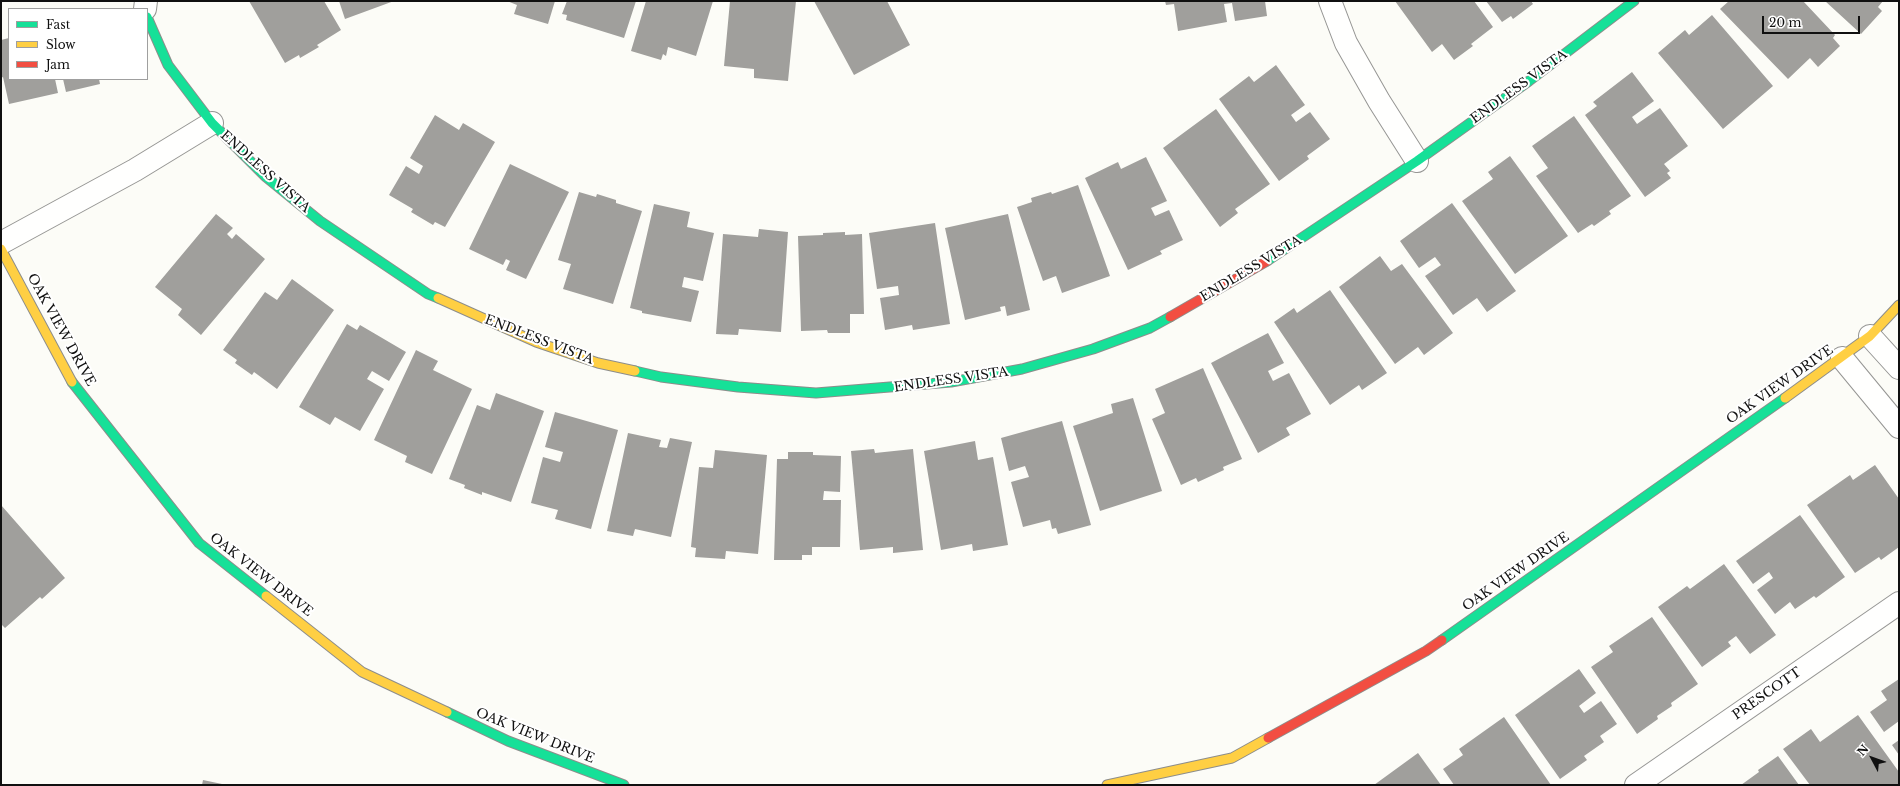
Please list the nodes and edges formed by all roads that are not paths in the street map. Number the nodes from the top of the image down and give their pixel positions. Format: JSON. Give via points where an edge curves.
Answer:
{"nodes":[{"id":1,"x":1330,"y":1,"type":"edge"},
{"id":2,"x":1634,"y":1,"type":"edge"},
{"id":3,"x":148,"y":19,"type":"edge"},
{"id":4,"x":212,"y":123,"type":"junction"},
{"id":5,"x":1418,"y":161,"type":"junction"},
{"id":6,"x":1,"y":243,"type":"edge"},
{"id":7,"x":1,"y":249,"type":"edge"},
{"id":8,"x":1899,"y":305,"type":"edge"},
{"id":9,"x":1870,"y":336,"type":"junction"},
{"id":10,"x":1842,"y":358,"type":"junction"},
{"id":11,"x":1899,"y":368,"type":"edge"},
{"id":12,"x":1899,"y":427,"type":"edge"},
{"id":13,"x":1899,"y":603,"type":"edge"},
{"id":14,"x":624,"y":785,"type":"edge"},
{"id":15,"x":1107,"y":785,"type":"edge"},
{"id":16,"x":1636,"y":785,"type":"edge"}],
"edges":[{"from":1,"to":5,"type":"street","via":[[1346,43],[1379,101]]},
{"from":2,"to":5,"type":"street","name":"ENDLESS VISTA"},
{"from":3,"to":4,"type":"street","name":"ENDLESS VISTA","via":[[168,65]]},
{"from":4,"to":5,"type":"street","name":"ENDLESS VISTA","via":[[266,177],[320,220],[428,294],[536,342],[598,363],[669,378],[816,393],[951,382],[1008,371],[1093,349],[1150,328],[1272,258]]},
{"from":4,"to":6,"type":"street","name":"ENDLESS VISTA","via":[[135,170]]},
{"from":7,"to":14,"type":"street","name":"OAK VIEW DRIVE","via":[[73,384],[199,543],[362,672],[508,741]]},
{"from":8,"to":9,"type":"street","name":"OAK VIEW DRIVE"},
{"from":9,"to":10,"type":"street","name":"OAK VIEW DRIVE"},
{"from":9,"to":11,"type":"street"},
{"from":10,"to":12,"type":"street"},
{"from":10,"to":15,"type":"street","name":"OAK VIEW DRIVE","via":[[1426,650],[1232,758]]},
{"from":13,"to":16,"type":"street","name":"PRESCOTT"}]}
